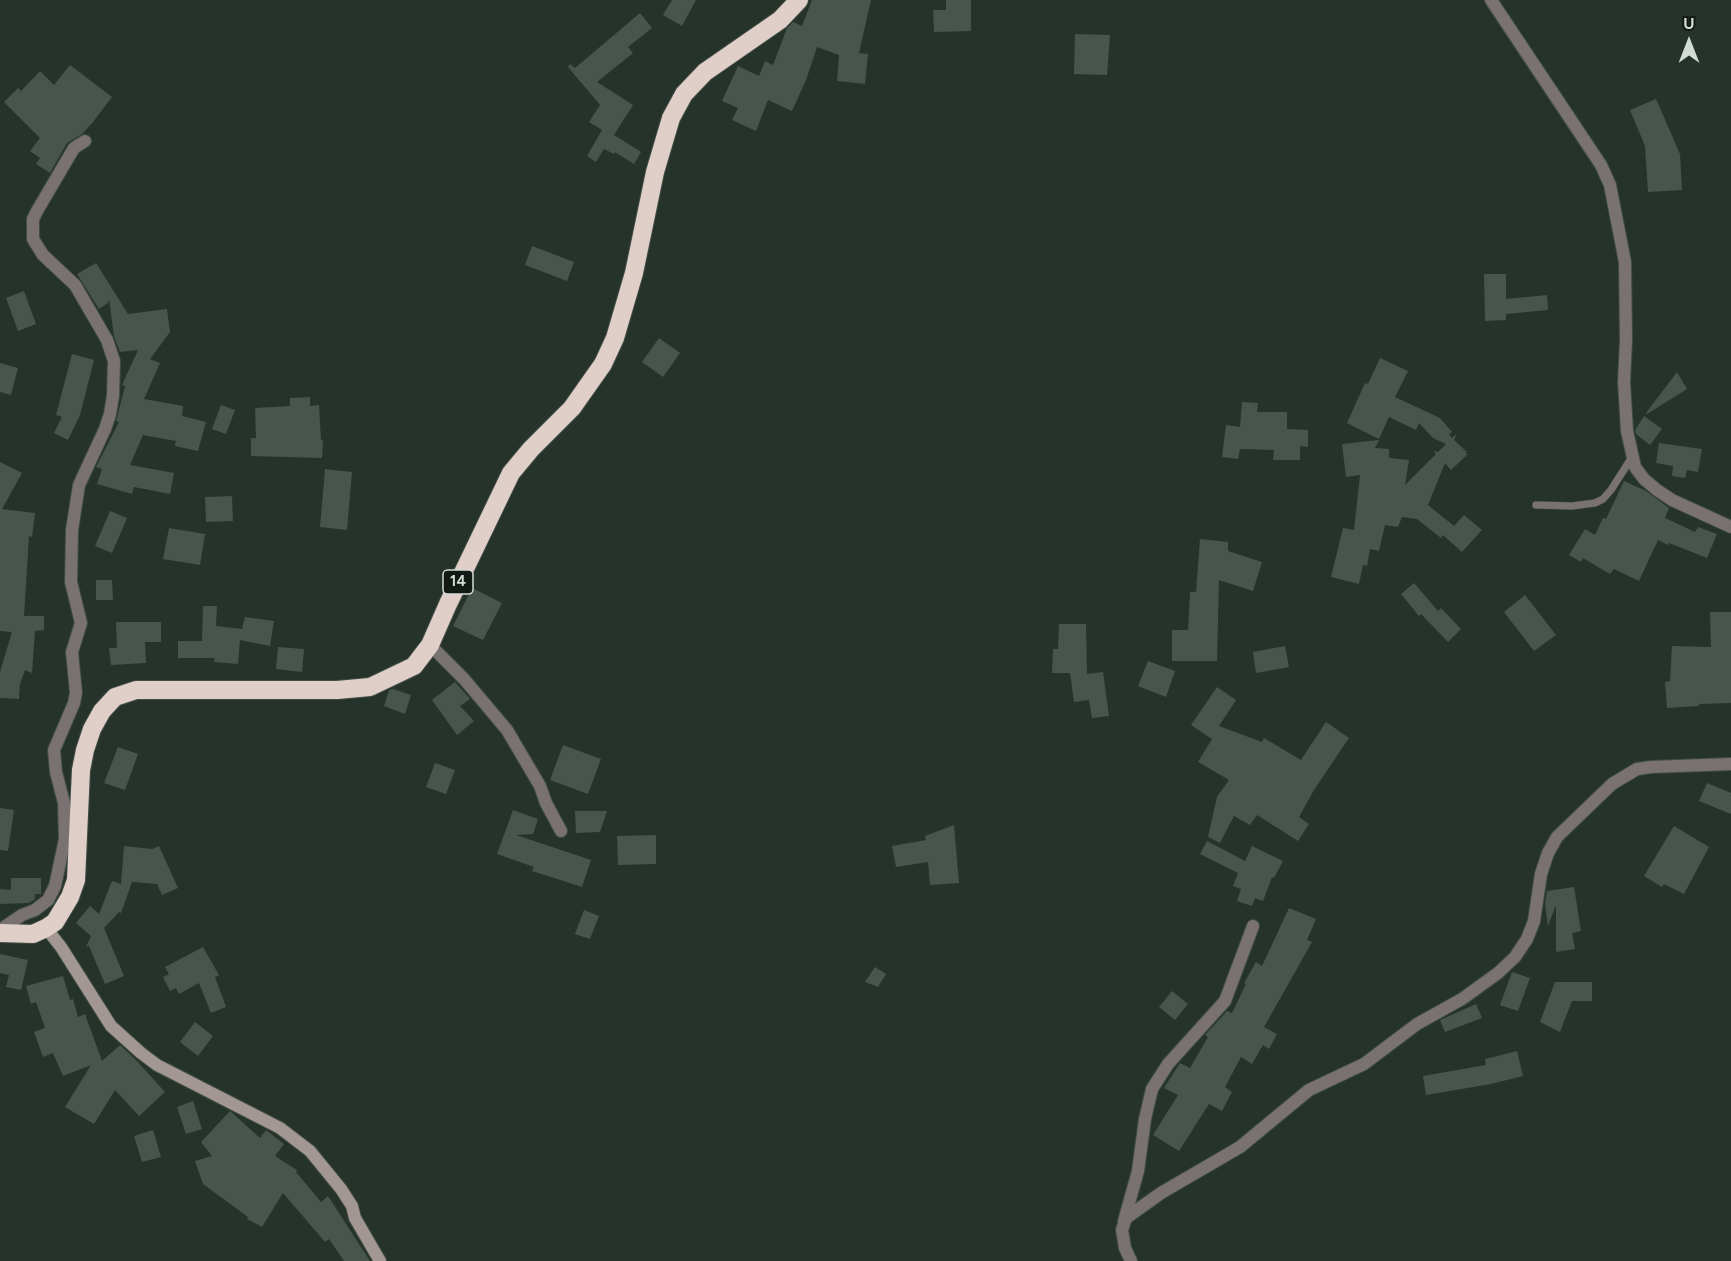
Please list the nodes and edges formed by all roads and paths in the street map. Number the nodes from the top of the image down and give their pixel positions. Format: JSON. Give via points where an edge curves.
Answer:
{"nodes":[{"id":1,"x":799,"y":0,"type":"edge"},
{"id":2,"x":1491,"y":0,"type":"edge"},
{"id":3,"x":85,"y":141,"type":"dead end"},
{"id":4,"x":1632,"y":457,"type":"junction"},
{"id":5,"x":1536,"y":505,"type":"dead end"},
{"id":6,"x":1731,"y":527,"type":"edge"},
{"id":7,"x":430,"y":645,"type":"junction"},
{"id":8,"x":1731,"y":764,"type":"edge"},
{"id":9,"x":561,"y":831,"type":"dead end"},
{"id":10,"x":1253,"y":926,"type":"dead end"},
{"id":11,"x":46,"y":928,"type":"junction"},
{"id":12,"x":0,"y":932,"type":"edge"},
{"id":13,"x":1122,"y":1225,"type":"junction"},
{"id":14,"x":380,"y":1261,"type":"edge"},
{"id":15,"x":1131,"y":1261,"type":"edge"}],
"edges":[{"from":1,"to":7,"type":"highway","number":"14","via":[[780,20],[705,72],[684,94],[671,118],[658,161],[634,273],[615,338],[578,400],[511,473]]},
{"from":2,"to":4,"type":"street","via":[[1601,165],[1610,185],[1625,262],[1624,382]]},
{"from":3,"to":12,"type":"street","via":[[74,148],[37,211],[33,238],[43,255],[75,285],[107,340],[114,361],[114,396],[105,429],[79,485],[73,522],[71,582],[81,623],[72,652],[76,693],[54,750],[64,803],[65,839],[48,900]]},
{"from":4,"to":5,"type":"lane","via":[[1611,490],[1595,503]]},
{"from":4,"to":6,"type":"street","via":[[1644,479],[1657,490]]},
{"from":7,"to":9,"type":"street","via":[[507,730]]},
{"from":7,"to":11,"type":"highway","number":"14","via":[[414,666],[370,687],[136,690],[115,698],[102,711],[84,750],[76,880],[55,922]]},
{"from":8,"to":13,"type":"street","via":[[1651,767],[1631,772],[1612,784],[1557,837],[1540,874],[1534,921],[1527,939],[1498,973],[1417,1024],[1364,1064],[1309,1090],[1240,1147],[1161,1193]]},
{"from":10,"to":13,"type":"street","via":[[1224,1001],[1168,1064],[1152,1089],[1138,1171]]},
{"from":11,"to":12,"type":"highway","via":[[33,934]]},
{"from":11,"to":14,"type":"main road","via":[[111,1026],[141,1053],[280,1128],[310,1151],[347,1197]]},
{"from":13,"to":15,"type":"street"}]}
